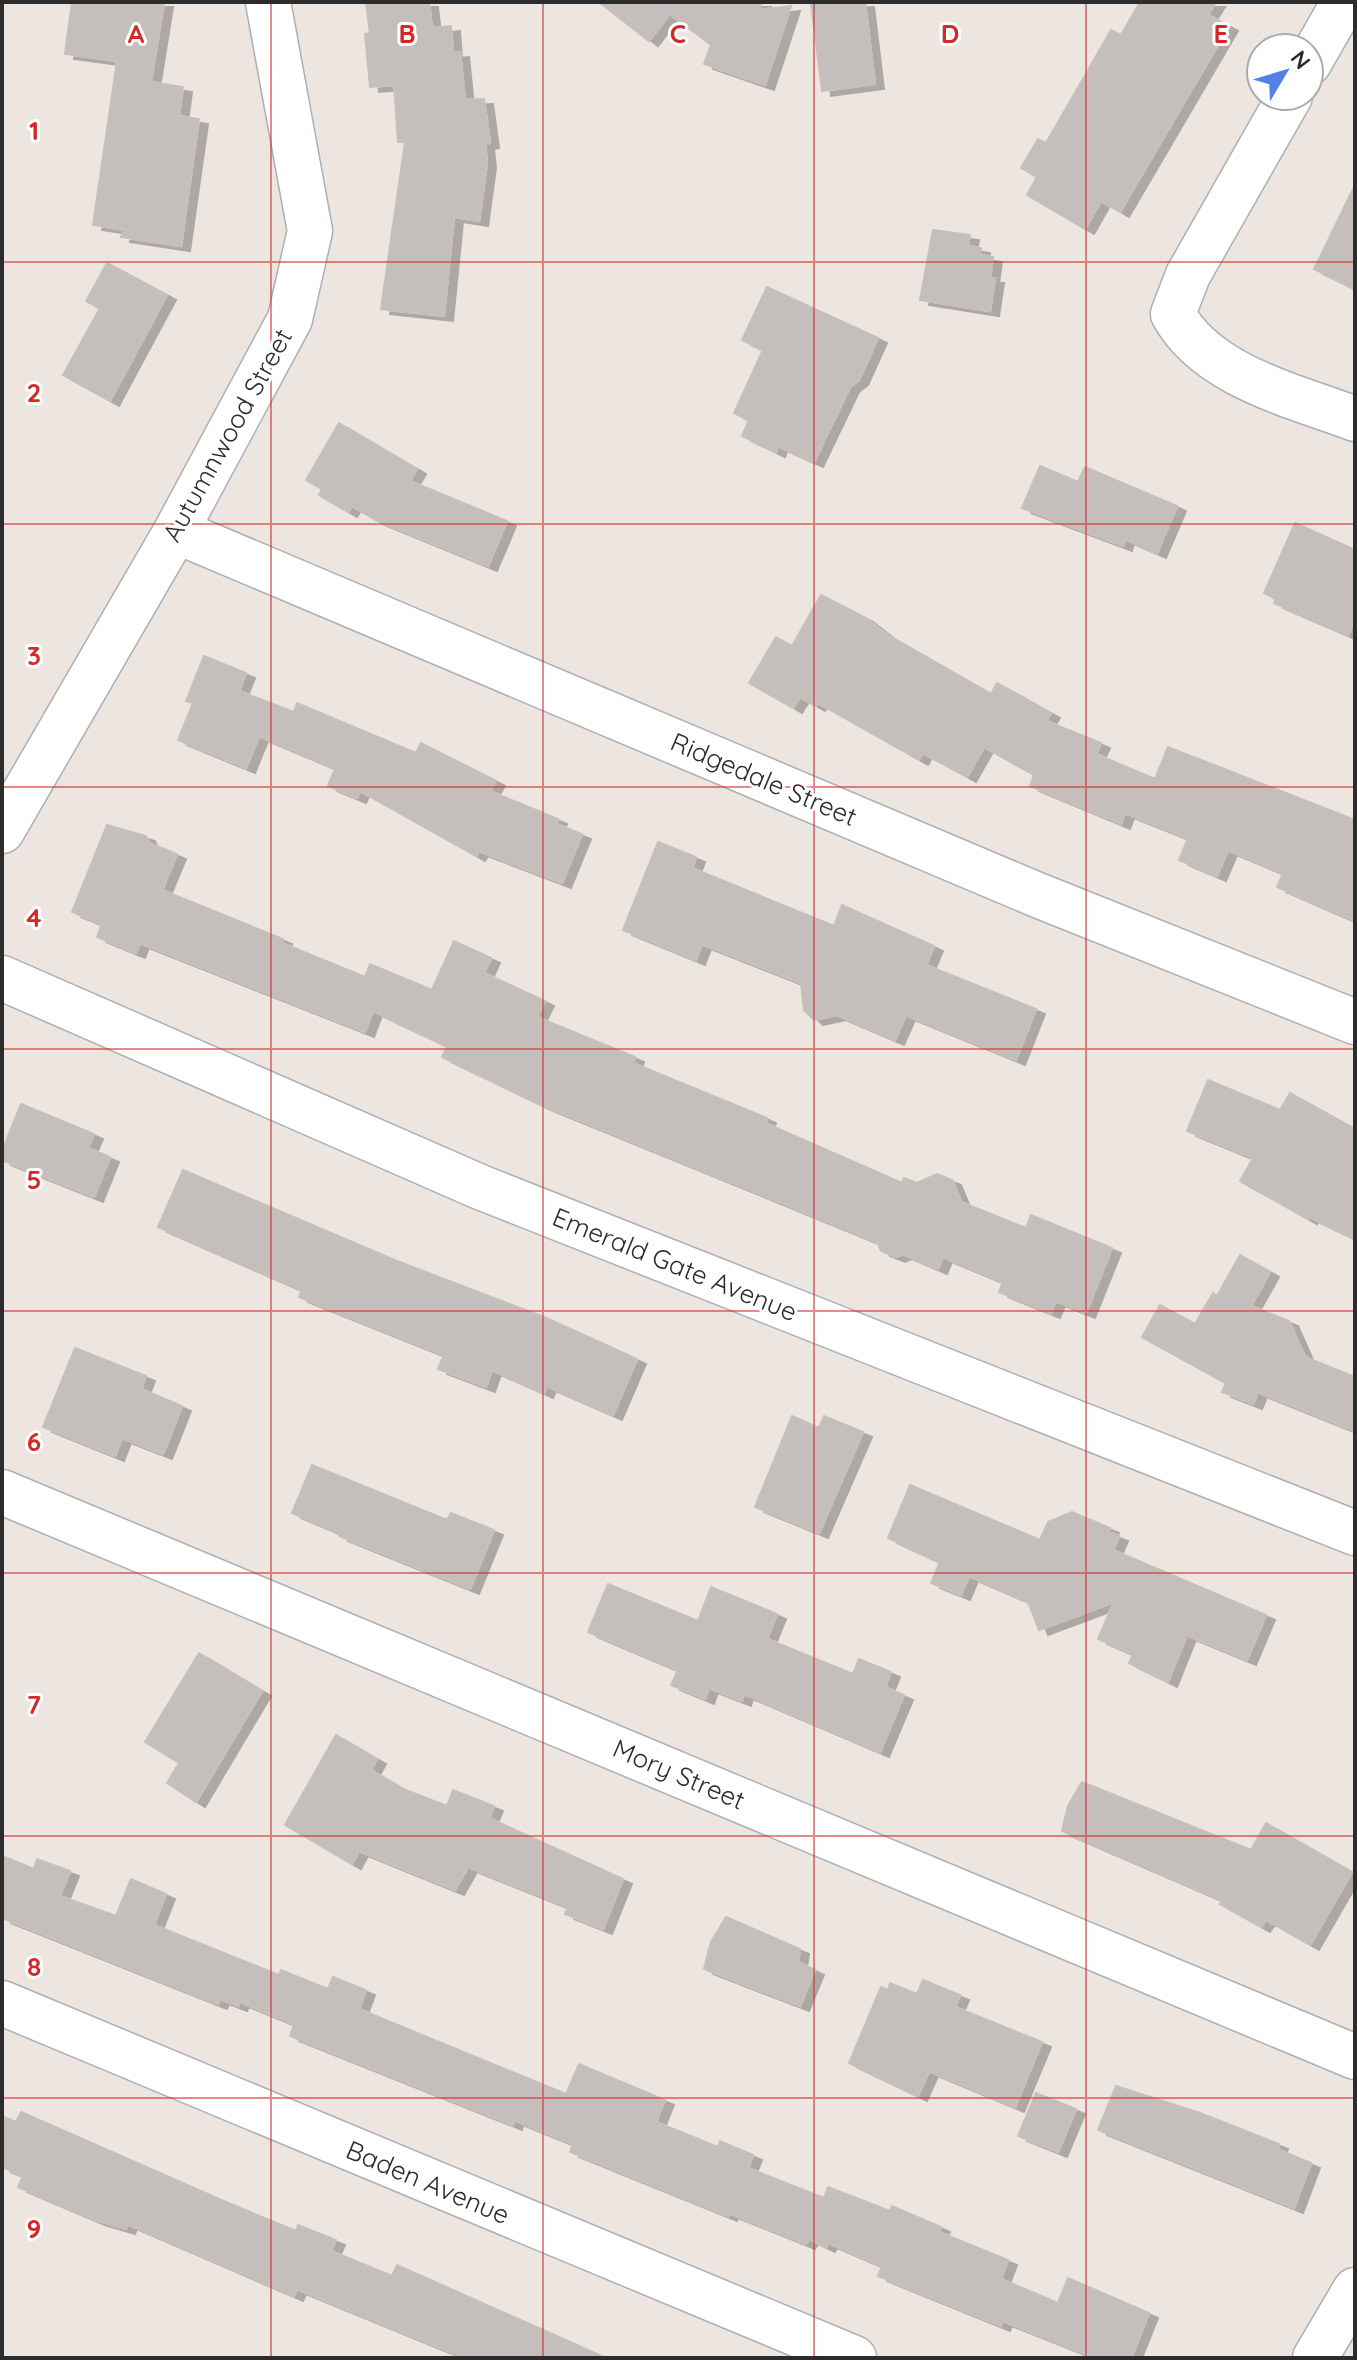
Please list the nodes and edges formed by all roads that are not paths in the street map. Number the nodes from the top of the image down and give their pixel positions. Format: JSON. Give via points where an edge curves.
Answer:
{"nodes":[{"id":1,"x":268,"y":2,"type":"edge"},
{"id":2,"x":1344,"y":2,"type":"edge"},
{"id":3,"x":1325,"y":35,"type":"edge"},
{"id":4,"x":1281,"y":112,"type":"edge"},
{"id":5,"x":1355,"y":419,"type":"edge"},
{"id":6,"x":176,"y":531,"type":"junction"},
{"id":7,"x":2,"y":831,"type":"edge"},
{"id":8,"x":2,"y":978,"type":"edge"},
{"id":9,"x":1355,"y":1022,"type":"edge"},
{"id":10,"x":2,"y":1492,"type":"edge"},
{"id":11,"x":1355,"y":1533,"type":"edge"},
{"id":12,"x":2,"y":2003,"type":"edge"},
{"id":13,"x":1355,"y":2057,"type":"edge"},
{"id":14,"x":1355,"y":2290,"type":"edge"},
{"id":15,"x":854,"y":2358,"type":"edge"},
{"id":16,"x":1315,"y":2358,"type":"edge"}],
"edges":[{"from":1,"to":6,"type":"street","name":"Autumnwood Street","via":[[310,231],[290,319]]},
{"from":2,"to":3,"type":"street"},
{"from":4,"to":5,"type":"street","via":[[1188,275],[1173,314],[1186,337],[1238,373]]},
{"from":6,"to":7,"type":"street","name":"Autumnwood Street"},
{"from":6,"to":9,"type":"street","name":"Ridgedale Street","via":[[1035,894]]},
{"from":8,"to":11,"type":"street","name":"Emerald Gate Avenue","via":[[480,1187]]},
{"from":10,"to":13,"type":"street","name":"Mory Street"},
{"from":12,"to":15,"type":"street","name":"Baden Avenue"},
{"from":14,"to":16,"type":"street"}]}
